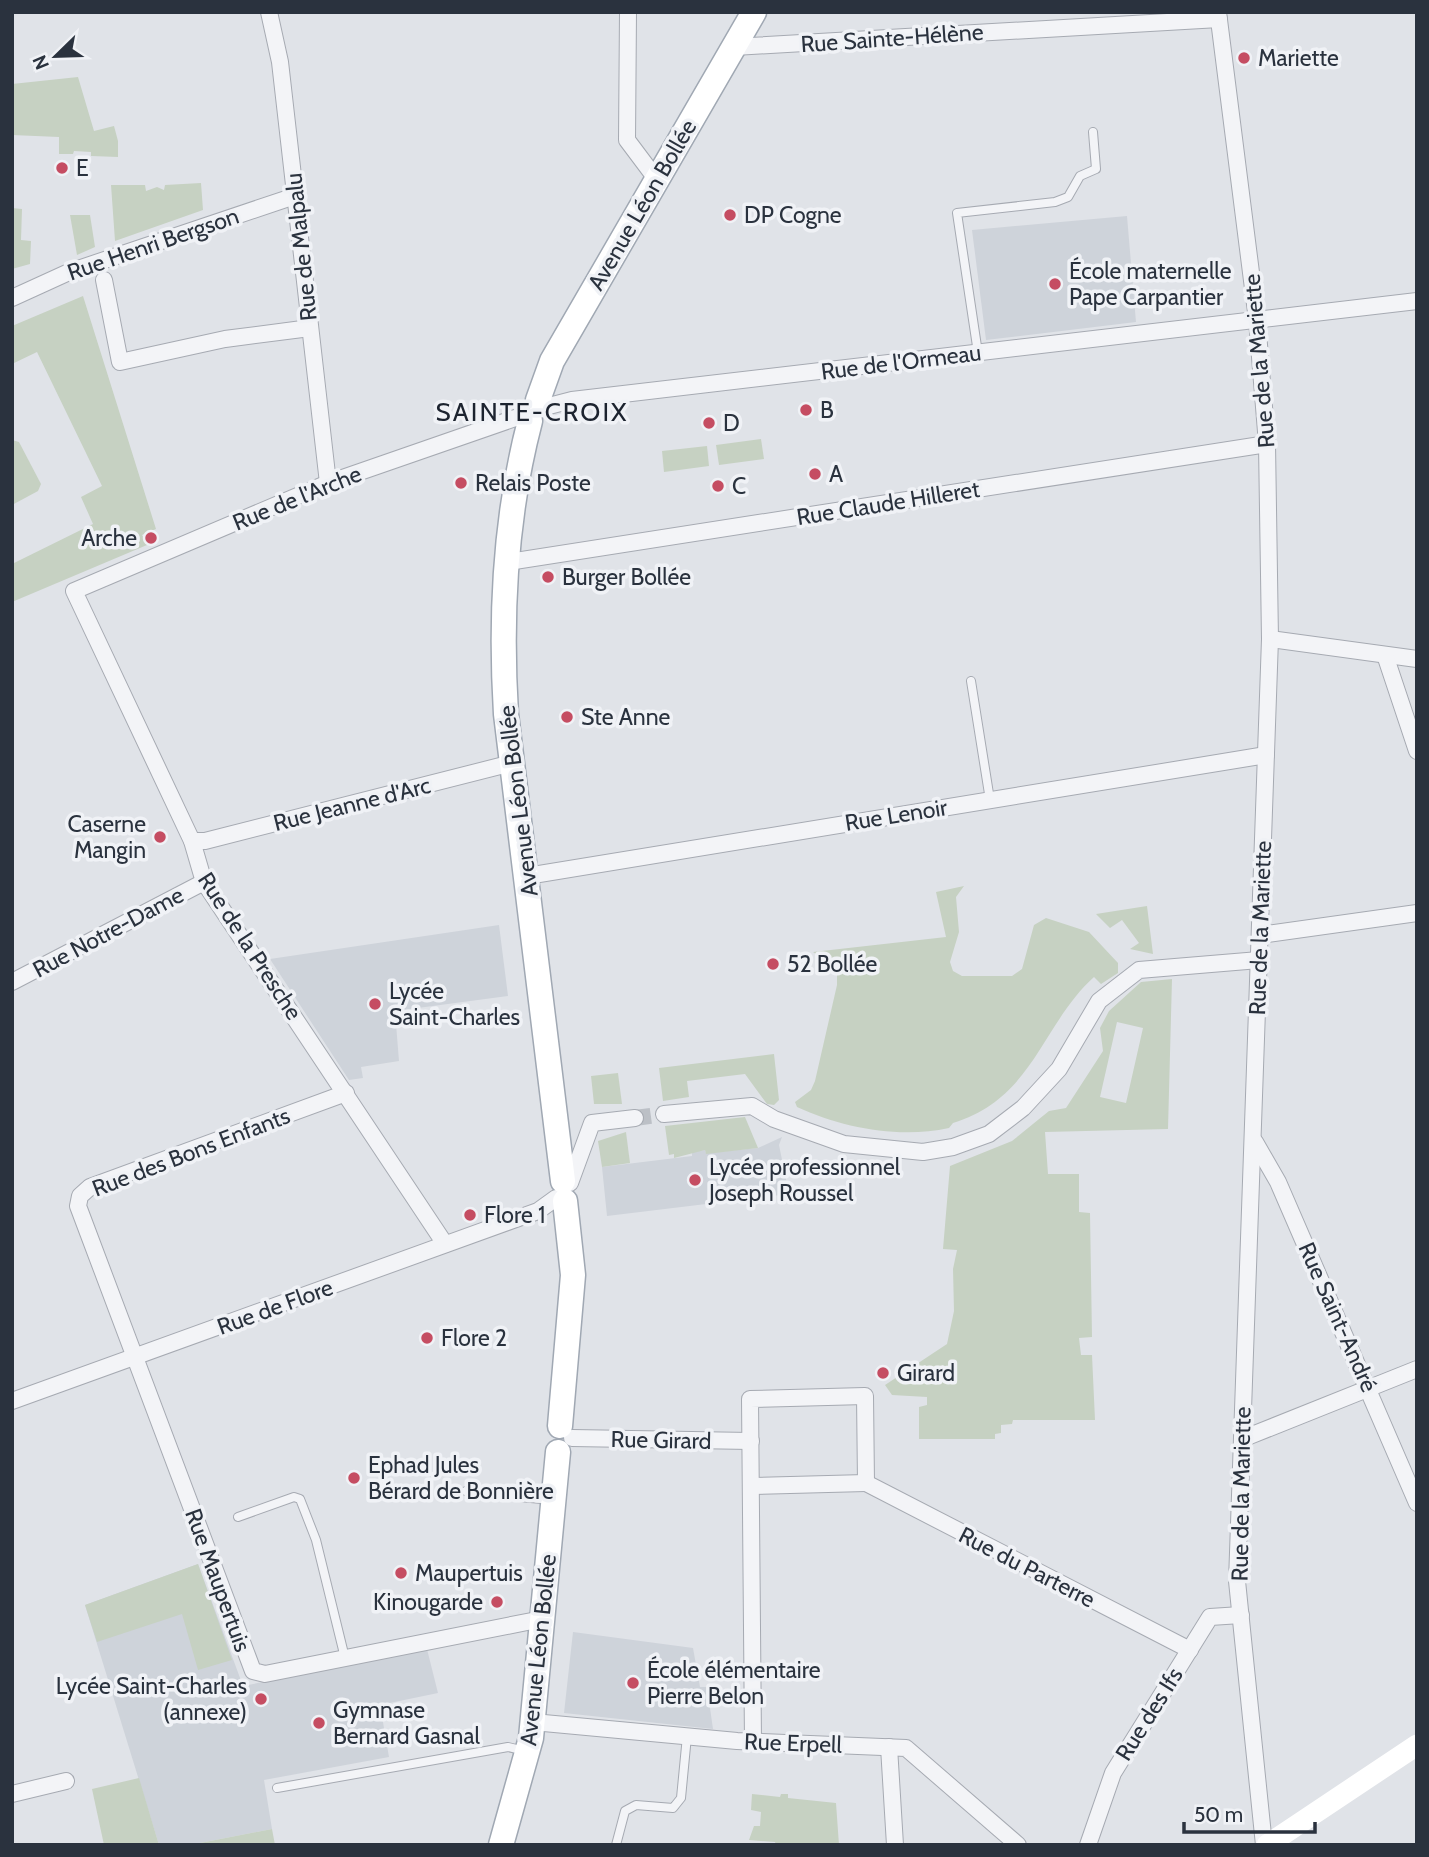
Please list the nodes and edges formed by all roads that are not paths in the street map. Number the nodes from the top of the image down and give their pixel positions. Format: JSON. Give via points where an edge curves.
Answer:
{"nodes":[{"id":1,"x":269,"y":12,"type":"edge"},
{"id":2,"x":628,"y":12,"type":"edge"},
{"id":3,"x":754,"y":12,"type":"edge"},
{"id":4,"x":1218,"y":15,"type":"edge"},
{"id":5,"x":734,"y":47,"type":"junction"},
{"id":6,"x":1093,"y":132,"type":"dead end"},
{"id":7,"x":657,"y":180,"type":"junction"},
{"id":8,"x":295,"y":196,"type":"junction"},
{"id":9,"x":104,"y":280,"type":"dead end"},
{"id":10,"x":12,"y":298,"type":"edge"},
{"id":11,"x":1417,"y":301,"type":"edge"},
{"id":12,"x":1257,"y":320,"type":"junction"},
{"id":13,"x":310,"y":328,"type":"junction"},
{"id":14,"x":978,"y":352,"type":"junction"},
{"id":15,"x":534,"y":411,"type":"junction"},
{"id":16,"x":1267,"y":444,"type":"junction"},
{"id":17,"x":328,"y":483,"type":"junction"},
{"id":18,"x":508,"y":562,"type":"junction"},
{"id":19,"x":74,"y":591,"type":"joint"},
{"id":20,"x":1270,"y":639,"type":"junction"},
{"id":21,"x":1385,"y":655,"type":"junction"},
{"id":22,"x":1417,"y":659,"type":"edge"},
{"id":23,"x":971,"y":681,"type":"dead end"},
{"id":24,"x":1417,"y":751,"type":"edge"},
{"id":25,"x":1266,"y":755,"type":"junction"},
{"id":26,"x":512,"y":763,"type":"junction"},
{"id":27,"x":990,"y":800,"type":"junction"},
{"id":28,"x":192,"y":841,"type":"junction"},
{"id":29,"x":527,"y":876,"type":"junction"},
{"id":30,"x":204,"y":882,"type":"junction"},
{"id":31,"x":1417,"y":913,"type":"edge"},
{"id":32,"x":1260,"y":935,"type":"junction"},
{"id":33,"x":1259,"y":960,"type":"junction"},
{"id":34,"x":12,"y":982,"type":"edge"},
{"id":35,"x":346,"y":1093,"type":"junction"},
{"id":36,"x":664,"y":1114,"type":"tunnel mouth"},
{"id":37,"x":635,"y":1118,"type":"tunnel mouth"},
{"id":38,"x":1253,"y":1135,"type":"junction"},
{"id":39,"x":559,"y":1195,"type":"junction"},
{"id":40,"x":444,"y":1244,"type":"junction"},
{"id":41,"x":135,"y":1359,"type":"junction"},
{"id":42,"x":1417,"y":1369,"type":"edge"},
{"id":43,"x":1370,"y":1388,"type":"junction"},
{"id":44,"x":12,"y":1401,"type":"edge"},
{"id":45,"x":563,"y":1439,"type":"junction"},
{"id":46,"x":1242,"y":1439,"type":"junction"},
{"id":47,"x":751,"y":1441,"type":"junction"},
{"id":48,"x":866,"y":1483,"type":"junction"},
{"id":49,"x":751,"y":1486,"type":"junction"},
{"id":50,"x":466,"y":1491,"type":"dead end"},
{"id":51,"x":491,"y":1493,"type":"dead end"},
{"id":52,"x":520,"y":1497,"type":"dead end"},
{"id":53,"x":553,"y":1500,"type":"junction"},
{"id":54,"x":1417,"y":1503,"type":"edge"},
{"id":55,"x":238,"y":1517,"type":"dead end"},
{"id":56,"x":1241,"y":1615,"type":"junction"},
{"id":57,"x":542,"y":1619,"type":"junction"},
{"id":58,"x":1190,"y":1650,"type":"junction"},
{"id":59,"x":345,"y":1658,"type":"junction"},
{"id":60,"x":533,"y":1722,"type":"junction"},
{"id":61,"x":687,"y":1736,"type":"junction"},
{"id":62,"x":754,"y":1742,"type":"junction"},
{"id":63,"x":1417,"y":1745,"type":"edge"},
{"id":64,"x":890,"y":1747,"type":"junction"},
{"id":65,"x":528,"y":1751,"type":"junction"},
{"id":66,"x":66,"y":1781,"type":"dead end"},
{"id":67,"x":277,"y":1788,"type":"dead end"},
{"id":68,"x":12,"y":1794,"type":"edge"},
{"id":69,"x":1017,"y":1844,"type":"edge"},
{"id":70,"x":502,"y":1845,"type":"edge"},
{"id":71,"x":616,"y":1845,"type":"edge"},
{"id":72,"x":895,"y":1845,"type":"edge"},
{"id":73,"x":1088,"y":1845,"type":"edge"},
{"id":74,"x":1266,"y":1845,"type":"edge"}],
"edges":[{"from":1,"to":8,"type":"street","name":"Rue de Malpalu","via":[[280,62]]},
{"from":2,"to":7,"type":"street","via":[[627,139]]},
{"from":3,"to":5,"type":"main road","name":"Avenue Léon Bollée"},
{"from":4,"to":5,"type":"street","name":"Rue Sainte-Hélène"},
{"from":4,"to":12,"type":"street","name":"Rue de la Mariette"},
{"from":5,"to":7,"type":"main road","name":"Avenue Léon Bollée"},
{"from":6,"to":14,"type":"lane","via":[[1096,169],[1080,176],[1068,197],[957,213]]},
{"from":7,"to":15,"type":"main road","name":"Avenue Léon Bollée","via":[[552,361]]},
{"from":8,"to":10,"type":"street","name":"Rue Henri Bergson","via":[[69,272]]},
{"from":8,"to":13,"type":"street","name":"Rue de Malpalu"},
{"from":9,"to":13,"type":"street","via":[[120,362],[225,339]]},
{"from":11,"to":12,"type":"street","name":"Rue de l'Ormeau"},
{"from":12,"to":14,"type":"street","name":"Rue de l'Ormeau"},
{"from":12,"to":16,"type":"street","name":"Rue de la Mariette"},
{"from":13,"to":17,"type":"street","name":"Rue de Malpalu"},
{"from":14,"to":15,"type":"street","name":"Rue de l'Ormeau","via":[[564,401]]},
{"from":15,"to":17,"type":"street","name":"Rue de l'Arche"},
{"from":15,"to":18,"type":"main road","name":"Avenue Léon Bollée","via":[[518,470]]},
{"from":16,"to":18,"type":"street","name":"Rue Claude Hilleret"},
{"from":16,"to":20,"type":"street","name":"Rue de la Mariette"},
{"from":17,"to":19,"type":"street","name":"Rue de l'Arche"},
{"from":18,"to":26,"type":"main road","name":"Avenue Léon Bollée","via":[[503,665]]},
{"from":19,"to":28,"type":"street","name":"Rue de la Presche"},
{"from":20,"to":21,"type":"street"},
{"from":20,"to":25,"type":"street","name":"Rue de la Mariette"},
{"from":21,"to":22,"type":"street"},
{"from":21,"to":24,"type":"street"},
{"from":23,"to":27,"type":"lane"},
{"from":25,"to":27,"type":"street","name":"Rue Lenoir"},
{"from":25,"to":32,"type":"street","name":"Rue de la Mariette"},
{"from":26,"to":28,"type":"street","name":"Rue Jeanne d'Arc"},
{"from":26,"to":29,"type":"main road","name":"Avenue Léon Bollée"},
{"from":27,"to":29,"type":"street","name":"Rue Lenoir"},
{"from":28,"to":30,"type":"street","name":"Rue de la Presche"},
{"from":29,"to":39,"type":"main road","name":"Avenue Léon Bollée"},
{"from":30,"to":34,"type":"street","name":"Rue Notre-Dame"},
{"from":30,"to":35,"type":"street","name":"Rue de la Presche"},
{"from":31,"to":32,"type":"street"},
{"from":32,"to":33,"type":"street","name":"Rue de la Mariette"},
{"from":33,"to":36,"type":"street","via":[[1139,971],[1099,1001],[1059,1069],[1023,1108],[989,1135],[953,1147],[923,1152],[844,1144],[774,1119],[752,1105]]},
{"from":33,"to":38,"type":"street","name":"Rue de la Mariette"},
{"from":35,"to":40,"type":"street","name":"Rue de la Presche"},
{"from":35,"to":41,"type":"street","name":"Rue des Bons Enfants","via":[[90,1187],[80,1196],[78,1206]]},
{"from":37,"to":39,"type":"street","via":[[592,1123]]},
{"from":38,"to":43,"type":"street","name":"Rue Saint-André"},
{"from":38,"to":46,"type":"street","name":"Rue de la Mariette"},
{"from":39,"to":40,"type":"street","name":"Rue de Flore"},
{"from":39,"to":45,"type":"main road","name":"Avenue Léon Bollée","via":[[573,1275]]},
{"from":40,"to":41,"type":"street","name":"Rue de Flore"},
{"from":41,"to":44,"type":"street","name":"Rue de Flore"},
{"from":41,"to":59,"type":"street","name":"Rue Maupertuis","via":[[251,1668],[265,1674]]},
{"from":42,"to":43,"type":"street"},
{"from":43,"to":46,"type":"street"},
{"from":43,"to":54,"type":"street","name":"Rue Saint-André"},
{"from":45,"to":47,"type":"street","name":"Rue Girard"},
{"from":45,"to":53,"type":"main road","name":"Avenue Léon Bollée"},
{"from":46,"to":56,"type":"street","name":"Rue de la Mariette","via":[[1237,1581]]},
{"from":47,"to":48,"type":"street","via":[[750,1399],[865,1396]]},
{"from":47,"to":49,"type":"street"},
{"from":48,"to":49,"type":"street"},
{"from":48,"to":58,"type":"street","name":"Rue du Parterre"},
{"from":49,"to":62,"type":"street"},
{"from":50,"to":51,"type":"lane"},
{"from":52,"to":53,"type":"lane"},
{"from":53,"to":57,"type":"main road","name":"Avenue Léon Bollée"},
{"from":55,"to":59,"type":"lane","via":[[300,1499],[316,1540]]},
{"from":56,"to":58,"type":"street","name":"Rue des Ifs","via":[[1210,1618]]},
{"from":56,"to":74,"type":"street","name":"Rue de la Mariette"},
{"from":57,"to":59,"type":"street","name":"Rue Maupertuis"},
{"from":57,"to":60,"type":"main road","name":"Avenue Léon Bollée"},
{"from":58,"to":73,"type":"street","name":"Rue des Ifs","via":[[1113,1773]]},
{"from":60,"to":61,"type":"street","name":"Rue Erpell"},
{"from":60,"to":65,"type":"main road","name":"Avenue Léon Bollée"},
{"from":61,"to":62,"type":"street","name":"Rue Erpell"},
{"from":61,"to":71,"type":"lane","via":[[681,1798],[673,1808],[636,1805],[625,1811]]},
{"from":62,"to":64,"type":"street","name":"Rue Erpell"},
{"from":63,"to":74,"type":"main road"},
{"from":64,"to":69,"type":"street","name":"Rue Erpell","via":[[906,1748]]},
{"from":64,"to":72,"type":"street"},
{"from":65,"to":67,"type":"lane","via":[[508,1747]]},
{"from":65,"to":70,"type":"main road","name":"Avenue Léon Bollée"},
{"from":66,"to":68,"type":"street"}]}
